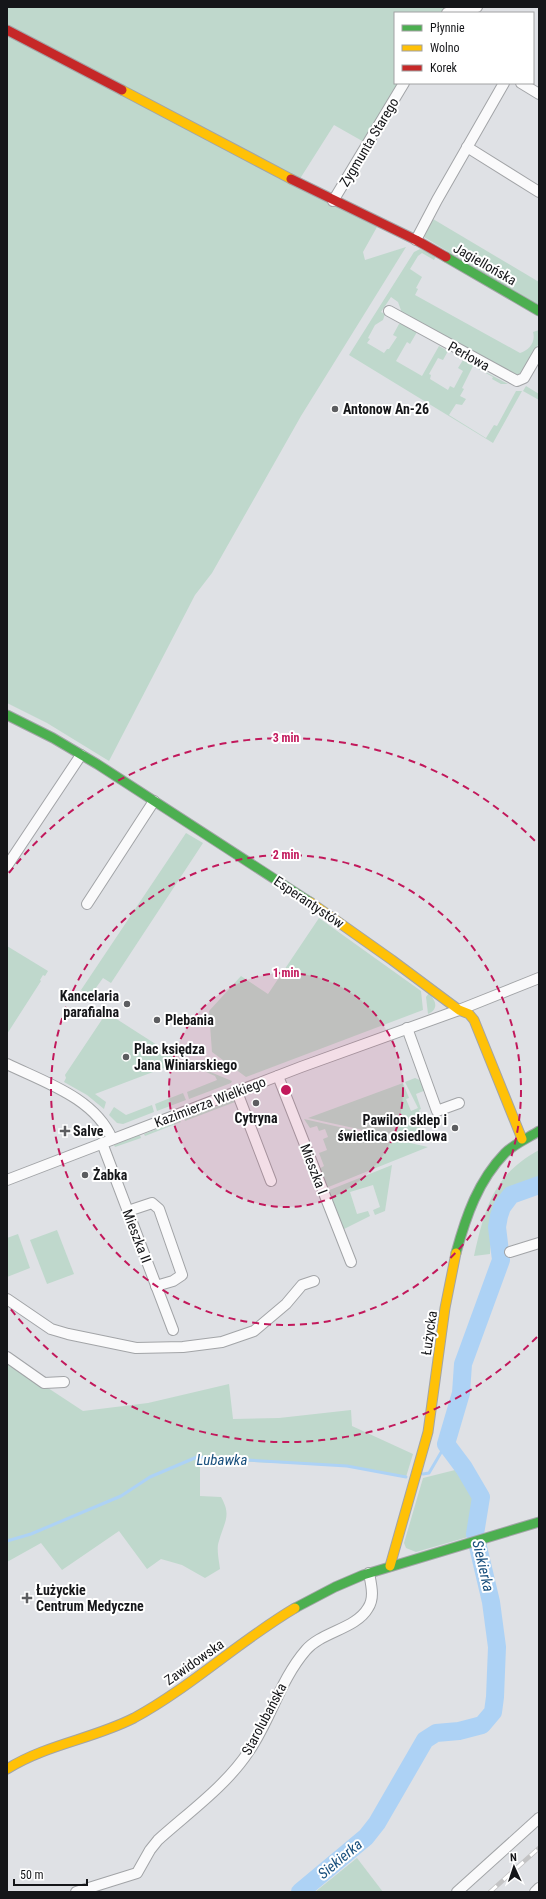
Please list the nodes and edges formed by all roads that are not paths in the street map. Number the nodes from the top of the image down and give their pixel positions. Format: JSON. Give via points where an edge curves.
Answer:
{"nodes":[{"id":1,"x":472,"y":9,"type":"edge"},
{"id":2,"x":453,"y":12,"type":"edge"},
{"id":3,"x":7,"y":30,"type":"edge"},
{"id":4,"x":403,"y":84,"type":"edge"},
{"id":5,"x":503,"y":84,"type":"edge"},
{"id":6,"x":523,"y":84,"type":"edge"},
{"id":7,"x":539,"y":94,"type":"edge"},
{"id":8,"x":467,"y":147,"type":"junction"},
{"id":9,"x":539,"y":192,"type":"edge"},
{"id":10,"x":333,"y":201,"type":"junction"},
{"id":11,"x":416,"y":240,"type":"junction"},
{"id":12,"x":389,"y":311,"type":"dead end"},
{"id":13,"x":539,"y":312,"type":"edge"},
{"id":14,"x":539,"y":352,"type":"edge"},
{"id":15,"x":7,"y":715,"type":"edge"},
{"id":16,"x":81,"y":755,"type":"junction"},
{"id":17,"x":154,"y":801,"type":"junction"},
{"id":18,"x":8,"y":863,"type":"edge"},
{"id":19,"x":87,"y":904,"type":"dead end"},
{"id":20,"x":539,"y":978,"type":"edge"},
{"id":21,"x":460,"y":1010,"type":"junction"},
{"id":22,"x":408,"y":1028,"type":"junction"},
{"id":23,"x":7,"y":1064,"type":"edge"},
{"id":24,"x":278,"y":1076,"type":"junction"},
{"id":25,"x":237,"y":1092,"type":"junction"},
{"id":26,"x":458,"y":1103,"type":"dead end"},
{"id":27,"x":539,"y":1131,"type":"edge"},
{"id":28,"x":522,"y":1139,"type":"junction"},
{"id":29,"x":107,"y":1141,"type":"junction"},
{"id":30,"x":7,"y":1180,"type":"edge"},
{"id":31,"x":271,"y":1181,"type":"dead end"},
{"id":32,"x":128,"y":1211,"type":"junction"},
{"id":33,"x":539,"y":1243,"type":"edge"},
{"id":34,"x":510,"y":1252,"type":"dead end"},
{"id":35,"x":351,"y":1262,"type":"dead end"},
{"id":36,"x":314,"y":1281,"type":"dead end"},
{"id":37,"x":156,"y":1286,"type":"junction"},
{"id":38,"x":7,"y":1299,"type":"edge"},
{"id":39,"x":173,"y":1330,"type":"dead end"},
{"id":40,"x":7,"y":1357,"type":"edge"},
{"id":41,"x":64,"y":1382,"type":"dead end"},
{"id":42,"x":539,"y":1522,"type":"edge"},
{"id":43,"x":390,"y":1566,"type":"junction"},
{"id":44,"x":369,"y":1573,"type":"junction"},
{"id":45,"x":7,"y":1769,"type":"edge"},
{"id":46,"x":539,"y":1818,"type":"edge"},
{"id":47,"x":539,"y":1888,"type":"edge"},
{"id":48,"x":76,"y":1892,"type":"edge"},
{"id":49,"x":458,"y":1892,"type":"edge"},
{"id":50,"x":535,"y":1892,"type":"edge"}],
"edges":[{"from":1,"to":2,"type":"street"},
{"from":3,"to":10,"type":"street","name":"Jagiellońska"},
{"from":4,"to":10,"type":"street","name":"Zygmunta Starego"},
{"from":5,"to":8,"type":"street"},
{"from":6,"to":7,"type":"street"},
{"from":8,"to":9,"type":"street"},
{"from":8,"to":11,"type":"street"},
{"from":10,"to":11,"type":"street","name":"Jagiellońska"},
{"from":11,"to":13,"type":"street","name":"Jagiellońska"},
{"from":12,"to":14,"type":"street","name":"Perłowa","via":[[517,382],[524,378]]},
{"from":15,"to":16,"type":"street","name":"Esperantystów","via":[[36,728]]},
{"from":16,"to":17,"type":"street","name":"Esperantystów"},
{"from":16,"to":18,"type":"street"},
{"from":17,"to":19,"type":"street"},
{"from":17,"to":21,"type":"street","name":"Esperantystów","via":[[310,901]]},
{"from":20,"to":21,"type":"street","name":"Kazimierza Wielkiego"},
{"from":21,"to":22,"type":"street","name":"Kazimierza Wielkiego"},
{"from":21,"to":28,"type":"street","name":"Esperantystów","via":[[466,1011],[472,1017]]},
{"from":22,"to":24,"type":"street","name":"Kazimierza Wielkiego"},
{"from":22,"to":26,"type":"street","via":[[437,1111]]},
{"from":23,"to":29,"type":"street","name":"Mieszka II","via":[[87,1106],[100,1118]]},
{"from":24,"to":25,"type":"street","name":"Kazimierza Wielkiego"},
{"from":24,"to":35,"type":"street","name":"Mieszka I"},
{"from":25,"to":29,"type":"street","name":"Kazimierza Wielkiego"},
{"from":25,"to":31,"type":"street"},
{"from":27,"to":28,"type":"street","name":"Łużycka"},
{"from":28,"to":43,"type":"street","name":"Łużycka","via":[[497,1161],[481,1182],[462,1228],[453,1269],[428,1432],[394,1544]]},
{"from":29,"to":30,"type":"street","name":"Kazimierza Wielkiego"},
{"from":29,"to":32,"type":"street","name":"Mieszka II"},
{"from":32,"to":37,"type":"street","name":"Mieszka II"},
{"from":32,"to":37,"type":"street","via":[[152,1203],[159,1209],[182,1275],[173,1281]]},
{"from":33,"to":34,"type":"street"},
{"from":36,"to":38,"type":"street","via":[[302,1285],[286,1304],[254,1331],[222,1342],[183,1347],[136,1348],[68,1334],[52,1329]]},
{"from":37,"to":39,"type":"street","name":"Mieszka II"},
{"from":40,"to":41,"type":"street","via":[[44,1383]]},
{"from":42,"to":43,"type":"street","name":"Zawidowska"},
{"from":43,"to":44,"type":"street","name":"Zawidowska"},
{"from":44,"to":45,"type":"street","name":"Zawidowska","via":[[296,1607],[181,1688],[132,1719],[32,1754]]},
{"from":44,"to":48,"type":"street","name":"Starolubańska","via":[[372,1597],[368,1609],[356,1620],[307,1649],[284,1682],[266,1722],[240,1764],[158,1840],[137,1873]]},
{"from":46,"to":49,"type":"street"},
{"from":47,"to":50,"type":"street"}]}
